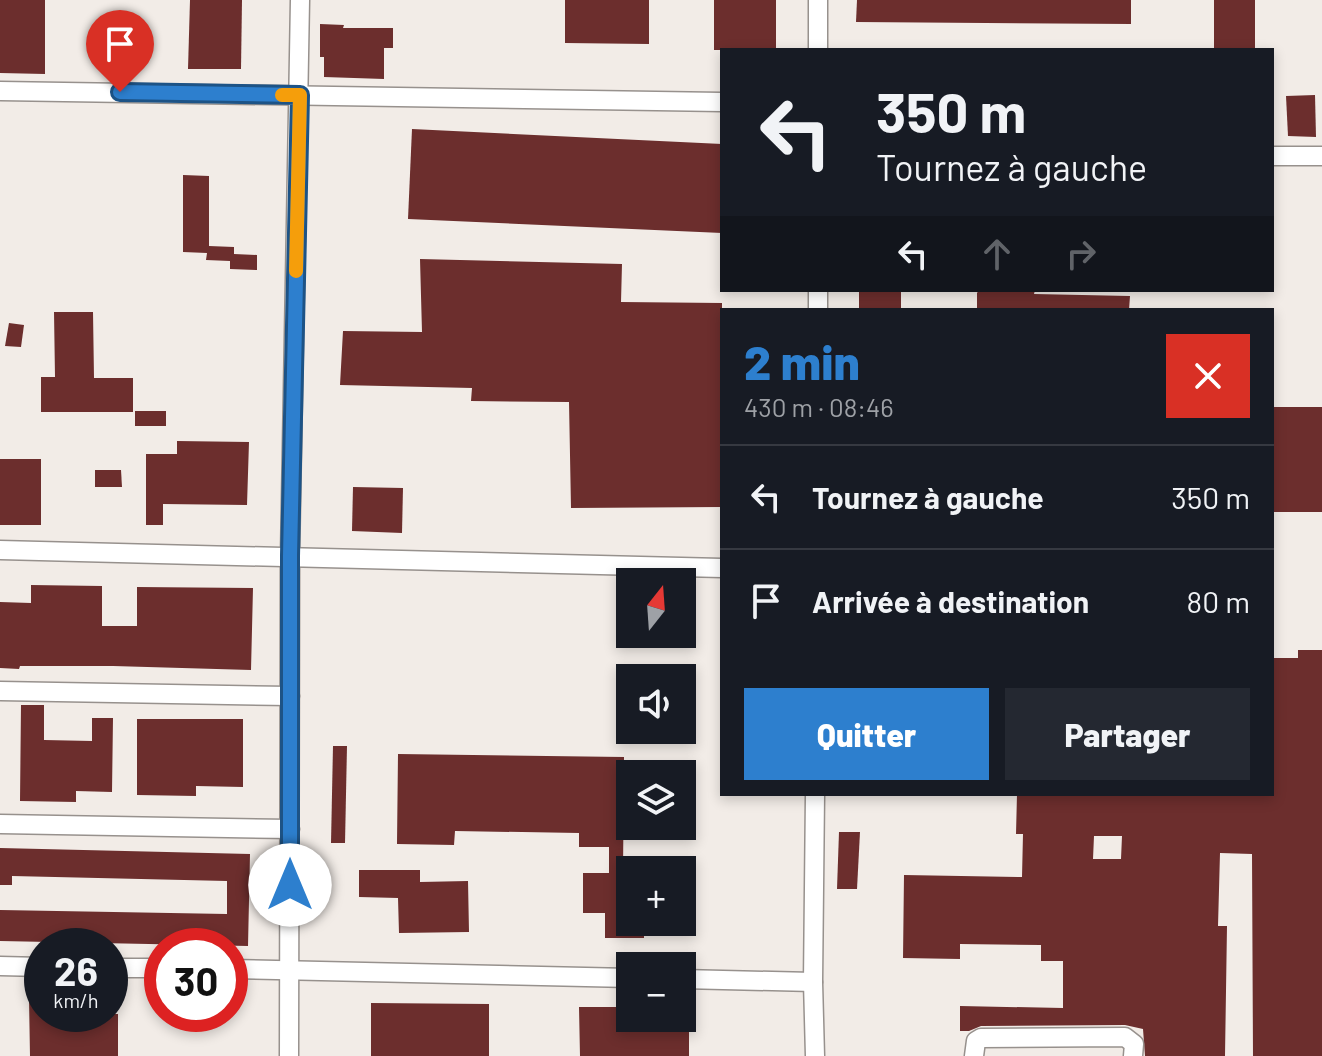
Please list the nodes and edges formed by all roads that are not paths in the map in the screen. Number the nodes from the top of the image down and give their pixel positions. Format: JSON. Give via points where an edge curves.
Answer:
{"nodes":[{"id":1,"x":300,"y":0,"type":"edge"},
{"id":2,"x":818,"y":0,"type":"edge"},
{"id":3,"x":818,"y":48,"type":"edge"},
{"id":4,"x":0,"y":91,"type":"edge"},
{"id":5,"x":300,"y":95,"type":"junction"},
{"id":6,"x":720,"y":102,"type":"edge"},
{"id":7,"x":1274,"y":156,"type":"edge"},
{"id":8,"x":1322,"y":156,"type":"edge"},
{"id":9,"x":0,"y":550,"type":"edge"},
{"id":10,"x":290,"y":556,"type":"junction"},
{"id":11,"x":720,"y":568,"type":"edge"},
{"id":12,"x":0,"y":691,"type":"edge"},
{"id":13,"x":290,"y":696,"type":"junction"},
{"id":14,"x":815,"y":796,"type":"edge"},
{"id":15,"x":0,"y":824,"type":"edge"},
{"id":16,"x":290,"y":829,"type":"junction"},
{"id":17,"x":0,"y":966,"type":"edge"},
{"id":18,"x":24,"y":967,"type":"edge"},
{"id":19,"x":248,"y":969,"type":"edge"},
{"id":20,"x":289,"y":970,"type":"junction"},
{"id":21,"x":616,"y":978,"type":"edge"},
{"id":22,"x":696,"y":979,"type":"edge"},
{"id":23,"x":813,"y":982,"type":"junction"},
{"id":24,"x":289,"y":1056,"type":"edge"},
{"id":25,"x":815,"y":1056,"type":"edge"},
{"id":26,"x":974,"y":1056,"type":"edge"},
{"id":27,"x":1133,"y":1056,"type":"edge"}],
"edges":[{"from":1,"to":5,"type":"street"},
{"from":2,"to":3,"type":"street"},
{"from":4,"to":5,"type":"street"},
{"from":5,"to":6,"type":"street"},
{"from":5,"to":10,"type":"street"},
{"from":7,"to":8,"type":"street"},
{"from":9,"to":10,"type":"street"},
{"from":10,"to":11,"type":"street"},
{"from":10,"to":13,"type":"street"},
{"from":12,"to":13,"type":"street"},
{"from":13,"to":16,"type":"street"},
{"from":14,"to":23,"type":"street"},
{"from":15,"to":16,"type":"street"},
{"from":16,"to":20,"type":"street"},
{"from":17,"to":18,"type":"street"},
{"from":19,"to":20,"type":"street"},
{"from":20,"to":21,"type":"street"},
{"from":20,"to":24,"type":"street"},
{"from":22,"to":23,"type":"street"},
{"from":23,"to":25,"type":"street"},
{"from":26,"to":27,"type":"street","via":[[981,1038],[1125,1037],[1134,1044]]}]}
